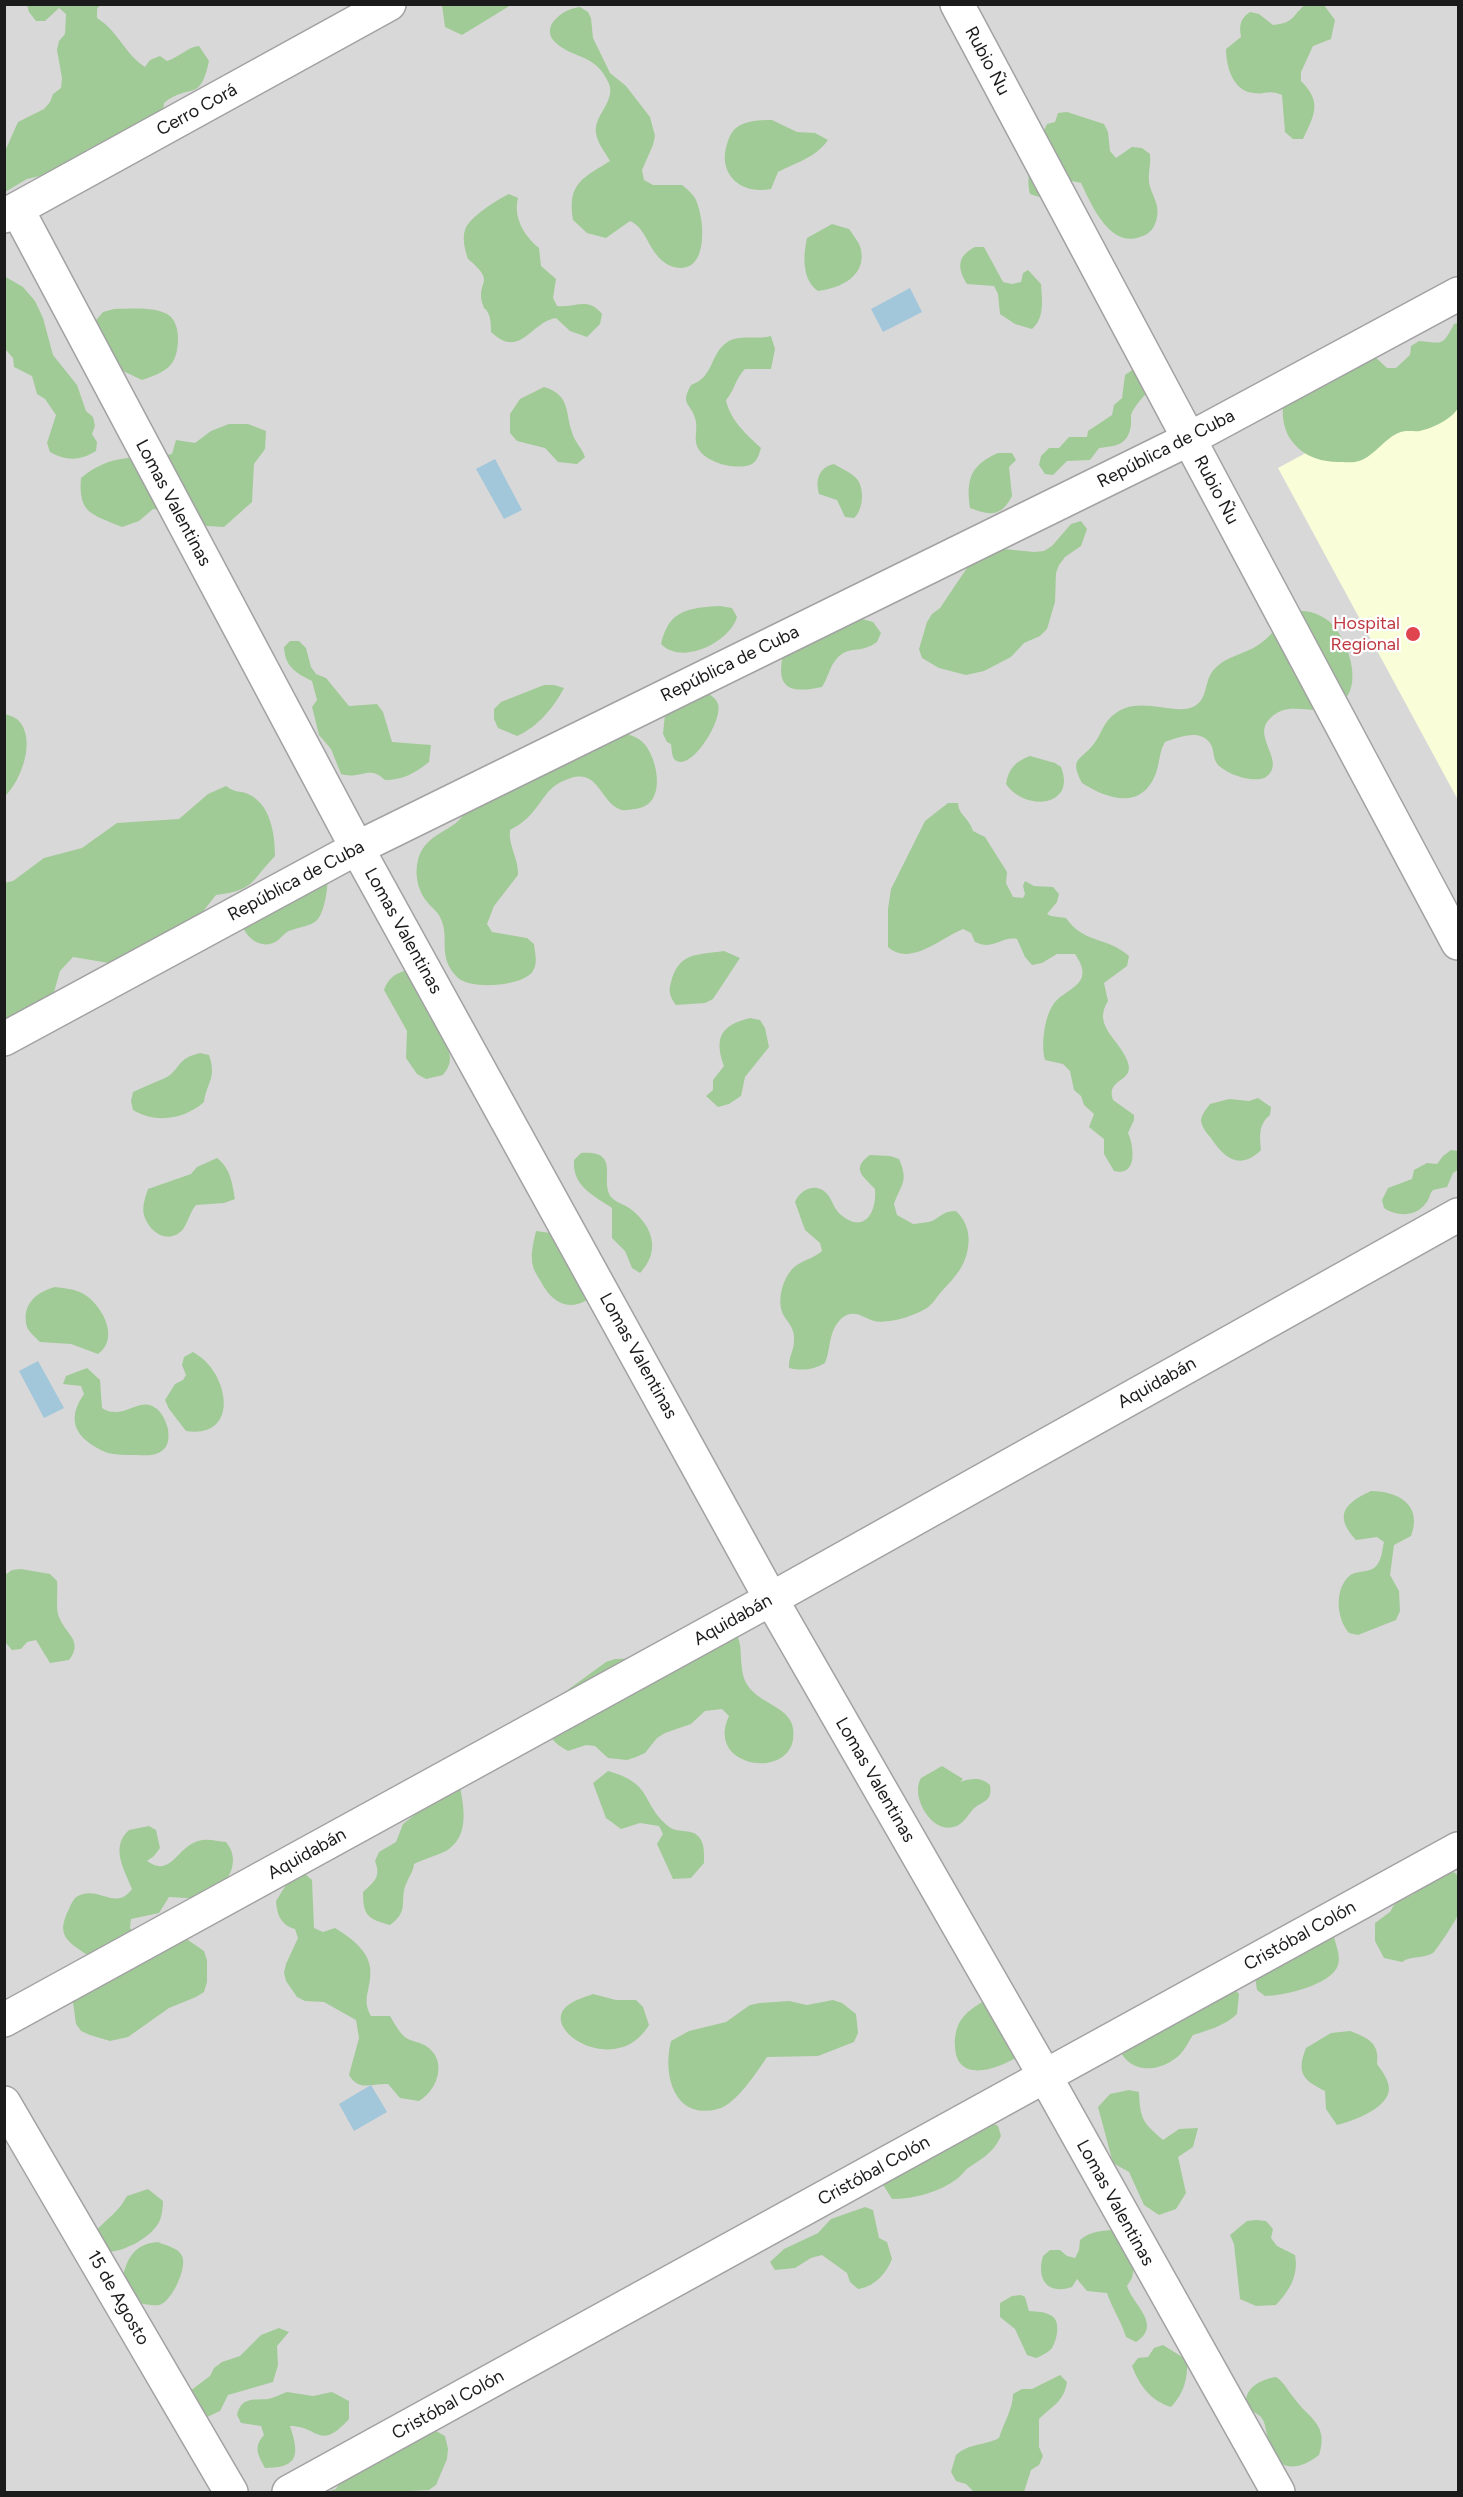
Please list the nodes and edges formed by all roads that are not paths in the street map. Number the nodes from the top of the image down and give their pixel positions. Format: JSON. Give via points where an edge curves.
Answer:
{"nodes":[{"id":1,"x":389,"y":4,"type":"edge"},
{"id":2,"x":957,"y":4,"type":"edge"},
{"id":3,"x":10,"y":212,"type":"edge"},
{"id":4,"x":1458,"y":294,"type":"edge"},
{"id":5,"x":1189,"y":439,"type":"junction"},
{"id":6,"x":357,"y":848,"type":"junction"},
{"id":7,"x":1458,"y":944,"type":"edge"},
{"id":8,"x":4,"y":1039,"type":"edge"},
{"id":9,"x":1458,"y":1215,"type":"edge"},
{"id":10,"x":771,"y":1599,"type":"junction"},
{"id":11,"x":1458,"y":1849,"type":"edge"},
{"id":12,"x":4,"y":2020,"type":"edge"},
{"id":13,"x":1044,"y":2076,"type":"junction"},
{"id":14,"x":4,"y":2103,"type":"edge"},
{"id":15,"x":231,"y":2493,"type":"edge"},
{"id":16,"x":289,"y":2493,"type":"edge"},
{"id":17,"x":1278,"y":2493,"type":"edge"}],
"edges":[{"from":1,"to":3,"type":"street","name":"Cerro Corá"},
{"from":2,"to":5,"type":"street","name":"Rubio Ñu"},
{"from":3,"to":6,"type":"street","name":"Lomas Valentinas"},
{"from":4,"to":5,"type":"street","name":"República de Cuba"},
{"from":5,"to":6,"type":"street","name":"República de Cuba"},
{"from":5,"to":7,"type":"street","name":"Rubio Ñu"},
{"from":6,"to":8,"type":"street","name":"República de Cuba"},
{"from":6,"to":10,"type":"street","name":"Lomas Valentinas"},
{"from":9,"to":10,"type":"street","name":"Aquidabán"},
{"from":10,"to":12,"type":"street","name":"Aquidabán"},
{"from":10,"to":13,"type":"street","name":"Lomas Valentinas"},
{"from":11,"to":13,"type":"street","name":"Cristóbal Colón"},
{"from":13,"to":16,"type":"street","name":"Cristóbal Colón"},
{"from":13,"to":17,"type":"street","name":"Lomas Valentinas"},
{"from":14,"to":15,"type":"street","name":"15 de Agosto"}]}
